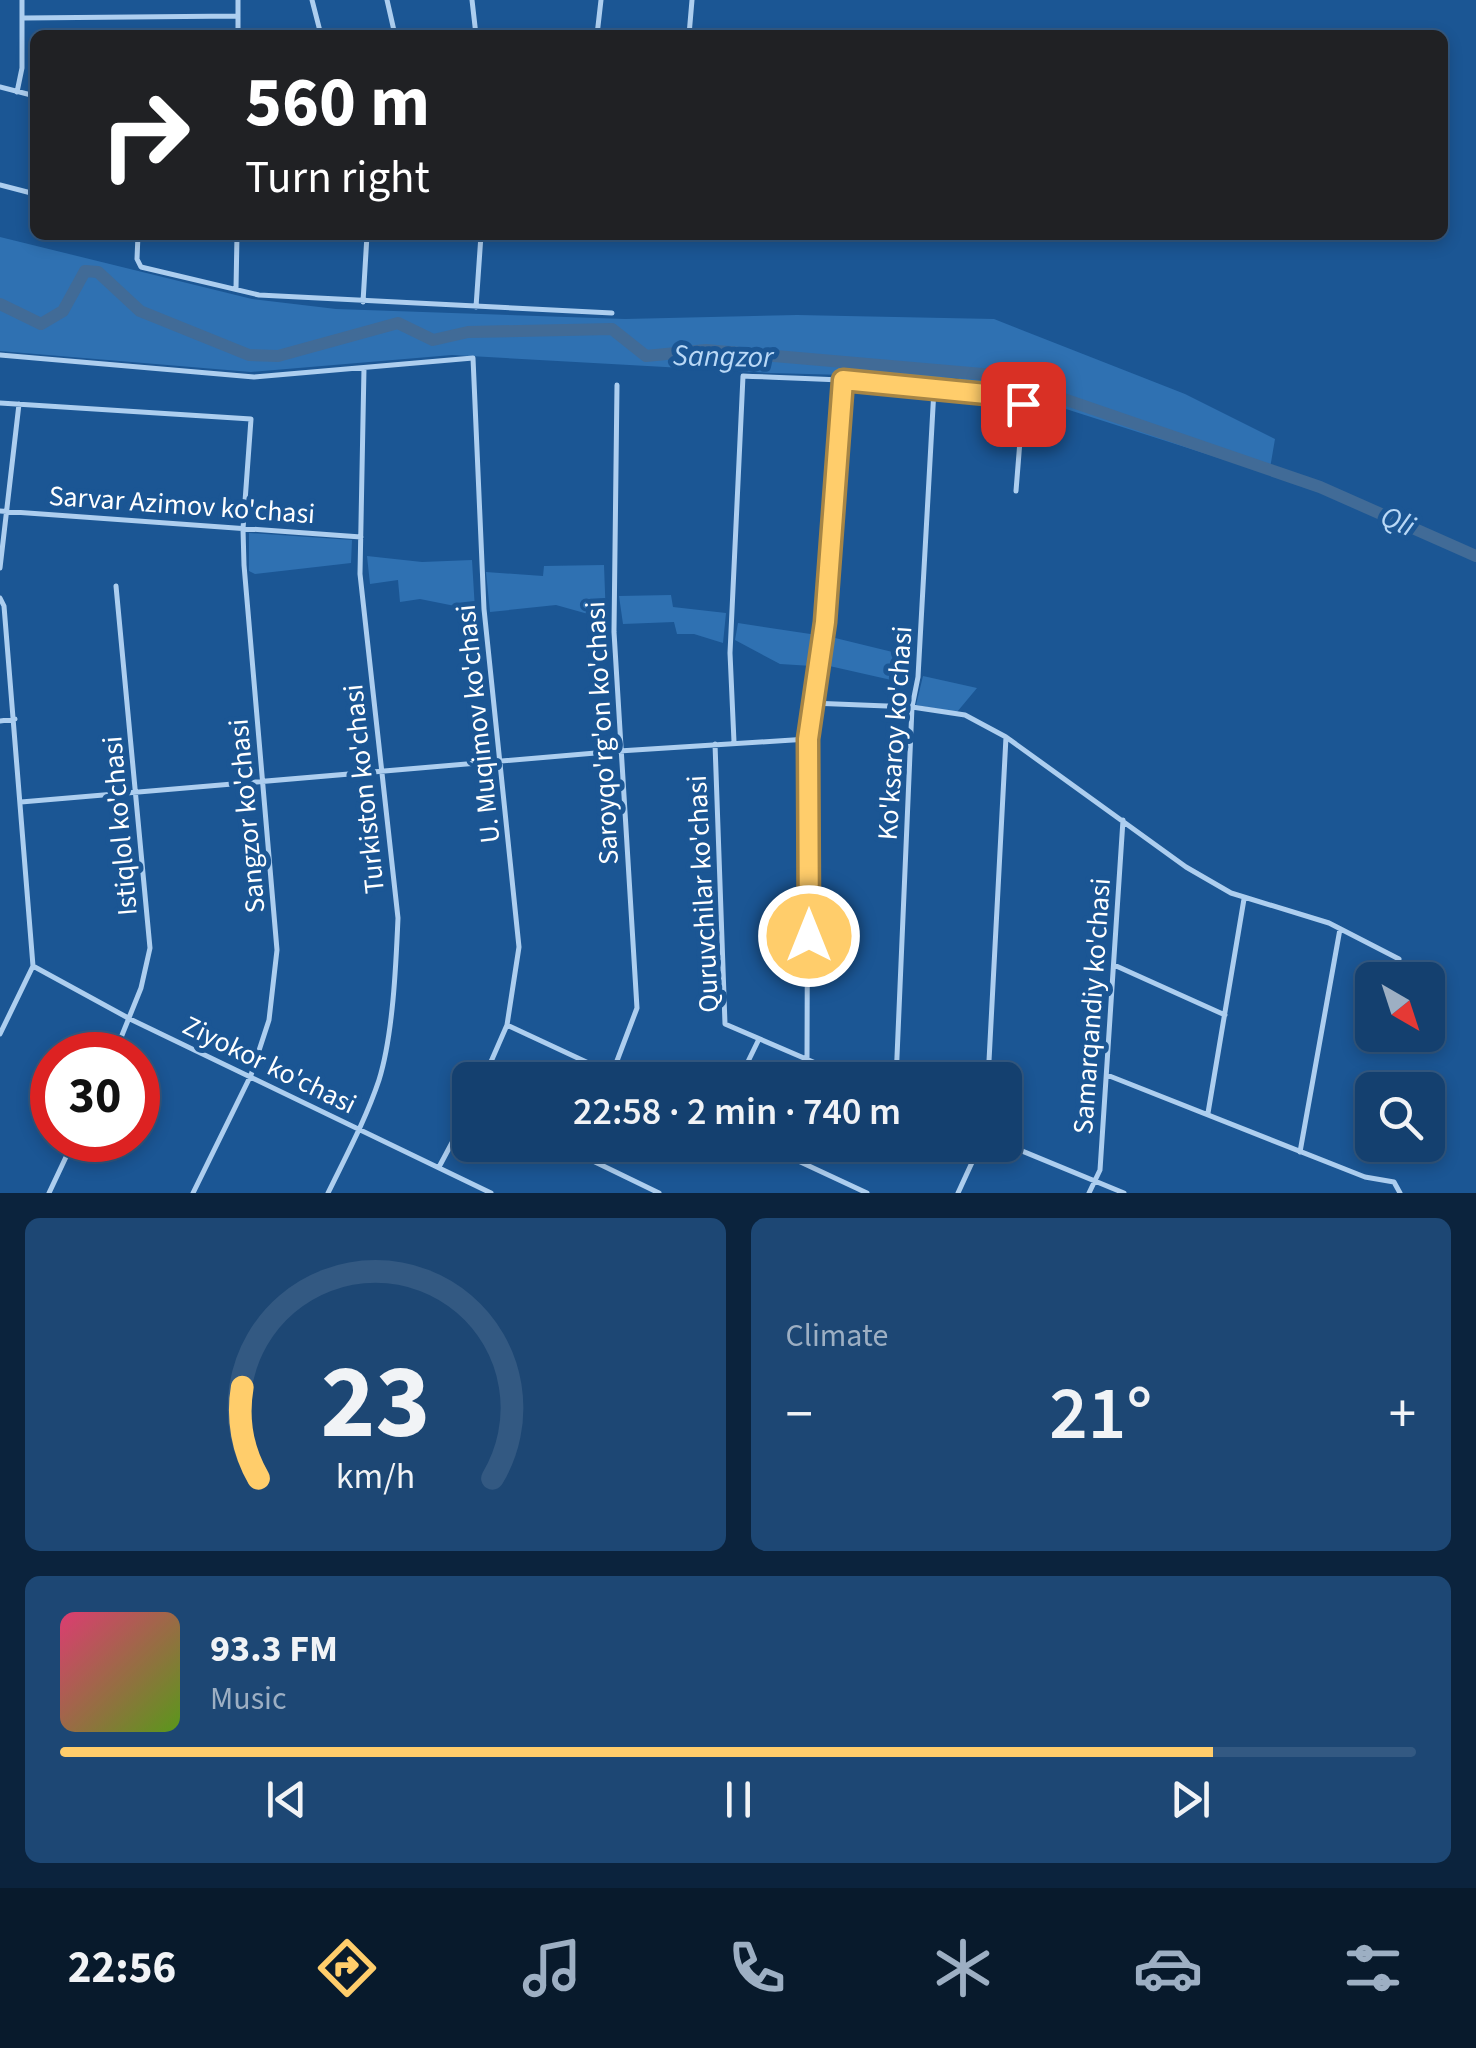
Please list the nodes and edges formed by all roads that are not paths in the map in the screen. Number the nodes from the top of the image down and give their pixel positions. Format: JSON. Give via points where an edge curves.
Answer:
{"nodes":[{"id":1,"x":22,"y":0,"type":"edge"},
{"id":2,"x":238,"y":0,"type":"edge"},
{"id":3,"x":312,"y":0,"type":"edge"},
{"id":4,"x":387,"y":0,"type":"edge"},
{"id":5,"x":472,"y":0,"type":"edge"},
{"id":6,"x":601,"y":0,"type":"edge"},
{"id":7,"x":692,"y":0,"type":"edge"},
{"id":8,"x":238,"y":16,"type":"junction"},
{"id":9,"x":24,"y":18,"type":"junction"},
{"id":10,"x":238,"y":30,"type":"edge"},
{"id":11,"x":320,"y":30,"type":"edge"},
{"id":12,"x":393,"y":30,"type":"edge"},
{"id":13,"x":475,"y":30,"type":"edge"},
{"id":14,"x":598,"y":30,"type":"edge"},
{"id":15,"x":689,"y":30,"type":"edge"},
{"id":16,"x":0,"y":87,"type":"edge"},
{"id":17,"x":17,"y":92,"type":"junction"},
{"id":18,"x":30,"y":95,"type":"edge"},
{"id":19,"x":0,"y":184,"type":"edge"},
{"id":20,"x":30,"y":193,"type":"edge"},
{"id":21,"x":138,"y":240,"type":"edge"},
{"id":22,"x":237,"y":240,"type":"edge"},
{"id":23,"x":367,"y":240,"type":"edge"},
{"id":24,"x":481,"y":240,"type":"edge"},
{"id":25,"x":236,"y":288,"type":"junction"},
{"id":26,"x":364,"y":302,"type":"junction"},
{"id":27,"x":476,"y":307,"type":"junction"},
{"id":28,"x":612,"y":313,"type":"dead end"},
{"id":29,"x":0,"y":355,"type":"edge"},
{"id":30,"x":364,"y":368,"type":"junction"},
{"id":31,"x":843,"y":380,"type":"junction"},
{"id":32,"x":617,"y":384,"type":"dead end"},
{"id":33,"x":934,"y":390,"type":"junction"},
{"id":34,"x":0,"y":403,"type":"edge"},
{"id":35,"x":18,"y":404,"type":"junction"},
{"id":36,"x":1016,"y":492,"type":"dead end"},
{"id":37,"x":3,"y":511,"type":"edge"},
{"id":38,"x":243,"y":529,"type":"junction"},
{"id":39,"x":361,"y":538,"type":"junction"},
{"id":40,"x":0,"y":568,"type":"edge"},
{"id":41,"x":116,"y":586,"type":"dead end"},
{"id":42,"x":0,"y":600,"type":"edge"},
{"id":43,"x":811,"y":704,"type":"junction"},
{"id":44,"x":912,"y":707,"type":"junction"},
{"id":45,"x":15,"y":719,"type":"junction"},
{"id":46,"x":0,"y":721,"type":"edge"},
{"id":47,"x":1006,"y":738,"type":"junction"},
{"id":48,"x":808,"y":739,"type":"junction"},
{"id":49,"x":734,"y":742,"type":"junction"},
{"id":50,"x":715,"y":744,"type":"junction"},
{"id":51,"x":619,"y":751,"type":"junction"},
{"id":52,"x":500,"y":762,"type":"junction"},
{"id":53,"x":382,"y":772,"type":"junction"},
{"id":54,"x":264,"y":783,"type":"junction"},
{"id":55,"x":136,"y":792,"type":"junction"},
{"id":56,"x":22,"y":802,"type":"junction"},
{"id":57,"x":1123,"y":820,"type":"junction"},
{"id":58,"x":1244,"y":899,"type":"junction"},
{"id":59,"x":1340,"y":929,"type":"junction"},
{"id":60,"x":1399,"y":959,"type":"dead end"},
{"id":61,"x":1114,"y":965,"type":"junction"},
{"id":62,"x":32,"y":966,"type":"junction"},
{"id":63,"x":1225,"y":1015,"type":"junction"},
{"id":64,"x":130,"y":1020,"type":"junction"},
{"id":65,"x":507,"y":1025,"type":"junction"},
{"id":66,"x":125,"y":1032,"type":"edge"},
{"id":67,"x":0,"y":1034,"type":"edge"},
{"id":68,"x":759,"y":1039,"type":"junction"},
{"id":69,"x":807,"y":1060,"type":"junction"},
{"id":70,"x":491,"y":1062,"type":"edge"},
{"id":71,"x":586,"y":1062,"type":"edge"},
{"id":72,"x":617,"y":1062,"type":"edge"},
{"id":73,"x":748,"y":1062,"type":"edge"},
{"id":74,"x":812,"y":1062,"type":"edge"},
{"id":75,"x":897,"y":1062,"type":"edge"},
{"id":76,"x":989,"y":1062,"type":"edge"},
{"id":77,"x":1107,"y":1074,"type":"junction"},
{"id":78,"x":251,"y":1075,"type":"junction"},
{"id":79,"x":1208,"y":1114,"type":"junction"},
{"id":80,"x":359,"y":1129,"type":"junction"},
{"id":81,"x":452,"y":1143,"type":"edge"},
{"id":82,"x":1022,"y":1151,"type":"edge"},
{"id":83,"x":1300,"y":1152,"type":"junction"},
{"id":84,"x":64,"y":1162,"type":"edge"},
{"id":85,"x":595,"y":1162,"type":"edge"},
{"id":86,"x":800,"y":1162,"type":"edge"},
{"id":87,"x":972,"y":1162,"type":"edge"},
{"id":88,"x":439,"y":1167,"type":"junction"},
{"id":89,"x":1094,"y":1181,"type":"junction"},
{"id":90,"x":49,"y":1193,"type":"edge"},
{"id":91,"x":194,"y":1193,"type":"edge"},
{"id":92,"x":328,"y":1193,"type":"edge"},
{"id":93,"x":492,"y":1193,"type":"edge"},
{"id":94,"x":660,"y":1193,"type":"edge"},
{"id":95,"x":866,"y":1193,"type":"edge"},
{"id":96,"x":958,"y":1193,"type":"edge"},
{"id":97,"x":1088,"y":1193,"type":"edge"},
{"id":98,"x":1124,"y":1193,"type":"edge"},
{"id":99,"x":1400,"y":1193,"type":"edge"}],
"edges":[{"from":1,"to":9,"type":"street"},
{"from":2,"to":8,"type":"street"},
{"from":3,"to":11,"type":"street"},
{"from":4,"to":12,"type":"street"},
{"from":5,"to":13,"type":"street"},
{"from":6,"to":14,"type":"street"},
{"from":7,"to":15,"type":"street"},
{"from":8,"to":9,"type":"street"},
{"from":8,"to":10,"type":"street"},
{"from":9,"to":17,"type":"street"},
{"from":16,"to":17,"type":"street"},
{"from":17,"to":18,"type":"street"},
{"from":19,"to":20,"type":"street"},
{"from":21,"to":25,"type":"street","via":[[141,267]]},
{"from":22,"to":25,"type":"street"},
{"from":23,"to":26,"type":"street"},
{"from":24,"to":27,"type":"street"},
{"from":25,"to":26,"type":"street"},
{"from":26,"to":27,"type":"street"},
{"from":27,"to":28,"type":"street"},
{"from":29,"to":30,"type":"street","via":[[254,376]]},
{"from":30,"to":39,"type":"street","name":"Turkiston ko'chasi"},
{"from":30,"to":52,"type":"street","name":"U. Muqimov ko'chasi","via":[[473,358],[484,610]]},
{"from":31,"to":33,"type":"street"},
{"from":31,"to":43,"type":"street","via":[[825,622]]},
{"from":31,"to":49,"type":"street","name":"Quruvchilar ko'chasi","via":[[743,376],[730,654]]},
{"from":32,"to":51,"type":"street","name":"Saroyqo'rg'on ko'chasi"},
{"from":33,"to":36,"type":"street","via":[[1023,404]]},
{"from":33,"to":44,"type":"street","name":"Ko'ksaroy ko'chasi"},
{"from":34,"to":35,"type":"street"},
{"from":35,"to":37,"type":"street"},
{"from":35,"to":38,"type":"street","name":"Sangzor ko'chasi","via":[[251,419]]},
{"from":37,"to":38,"type":"street","name":"Sarvar Azimov ko'chasi"},
{"from":37,"to":40,"type":"street"},
{"from":38,"to":39,"type":"street","name":"Sarvar Azimov ko'chasi"},
{"from":38,"to":54,"type":"street","name":"Sangzor ko'chasi"},
{"from":39,"to":53,"type":"street","name":"Turkiston ko'chasi"},
{"from":41,"to":55,"type":"street","name":"Istiqlol ko'chasi"},
{"from":42,"to":45,"type":"street"},
{"from":43,"to":44,"type":"street"},
{"from":43,"to":48,"type":"street"},
{"from":44,"to":47,"type":"street","via":[[965,715]]},
{"from":44,"to":75,"type":"street","name":"Ko'ksaroy ko'chasi"},
{"from":45,"to":46,"type":"street"},
{"from":45,"to":56,"type":"street"},
{"from":47,"to":57,"type":"street"},
{"from":47,"to":76,"type":"street"},
{"from":48,"to":49,"type":"street"},
{"from":48,"to":69,"type":"street"},
{"from":49,"to":50,"type":"street"},
{"from":50,"to":51,"type":"street"},
{"from":50,"to":68,"type":"street","name":"Quruvchilar ko'chasi","via":[[725,1024]]},
{"from":51,"to":52,"type":"street"},
{"from":51,"to":72,"type":"street","name":"Saroyqo'rg'on ko'chasi","via":[[637,1008]]},
{"from":52,"to":53,"type":"street"},
{"from":52,"to":65,"type":"street","name":"U. Muqimov ko'chasi","via":[[519,947]]},
{"from":53,"to":54,"type":"street"},
{"from":53,"to":80,"type":"street","name":"Turkiston ko'chasi","via":[[398,918],[396,972],[380,1077]]},
{"from":54,"to":55,"type":"street"},
{"from":54,"to":78,"type":"street","name":"Sangzor ko'chasi","via":[[277,950],[269,1020]]},
{"from":55,"to":56,"type":"street"},
{"from":55,"to":64,"type":"street","name":"Istiqlol ko'chasi","via":[[150,948]]},
{"from":56,"to":62,"type":"street"},
{"from":57,"to":58,"type":"street"},
{"from":57,"to":61,"type":"street","name":"Samarqandiy ko'chasi"},
{"from":58,"to":59,"type":"street"},
{"from":58,"to":63,"type":"street"},
{"from":59,"to":60,"type":"street"},
{"from":59,"to":83,"type":"street"},
{"from":61,"to":63,"type":"street"},
{"from":61,"to":77,"type":"street","name":"Samarqandiy ko'chasi"},
{"from":62,"to":64,"type":"street","name":"Ziyokor ko'chasi"},
{"from":62,"to":67,"type":"street"},
{"from":63,"to":79,"type":"street"},
{"from":64,"to":66,"type":"street","name":"Istiqlol ko'chasi"},
{"from":64,"to":78,"type":"street","name":"Ziyokor ko'chasi"},
{"from":65,"to":70,"type":"street","name":"U. Muqimov ko'chasi"},
{"from":65,"to":71,"type":"street"},
{"from":68,"to":69,"type":"street","name":"Quruvchilar ko'chasi"},
{"from":68,"to":73,"type":"street"},
{"from":69,"to":74,"type":"street","name":"Quruvchilar ko'chasi"},
{"from":77,"to":79,"type":"street"},
{"from":77,"to":89,"type":"street","name":"Samarqandiy ko'chasi"},
{"from":78,"to":80,"type":"street","name":"Ziyokor ko'chasi"},
{"from":78,"to":91,"type":"street","name":"Sangzor ko'chasi"},
{"from":79,"to":83,"type":"street"},
{"from":80,"to":88,"type":"street","name":"Ziyokor ko'chasi"},
{"from":80,"to":92,"type":"street","name":"Turkiston ko'chasi"},
{"from":81,"to":88,"type":"street"},
{"from":82,"to":89,"type":"street"},
{"from":83,"to":99,"type":"street","via":[[1394,1182]]},
{"from":84,"to":90,"type":"street"},
{"from":85,"to":94,"type":"street"},
{"from":86,"to":95,"type":"street"},
{"from":87,"to":96,"type":"street"},
{"from":88,"to":93,"type":"street","name":"Ziyokor ko'chasi"},
{"from":89,"to":97,"type":"street","name":"Samarqandiy ko'chasi"},
{"from":89,"to":98,"type":"street"}]}
